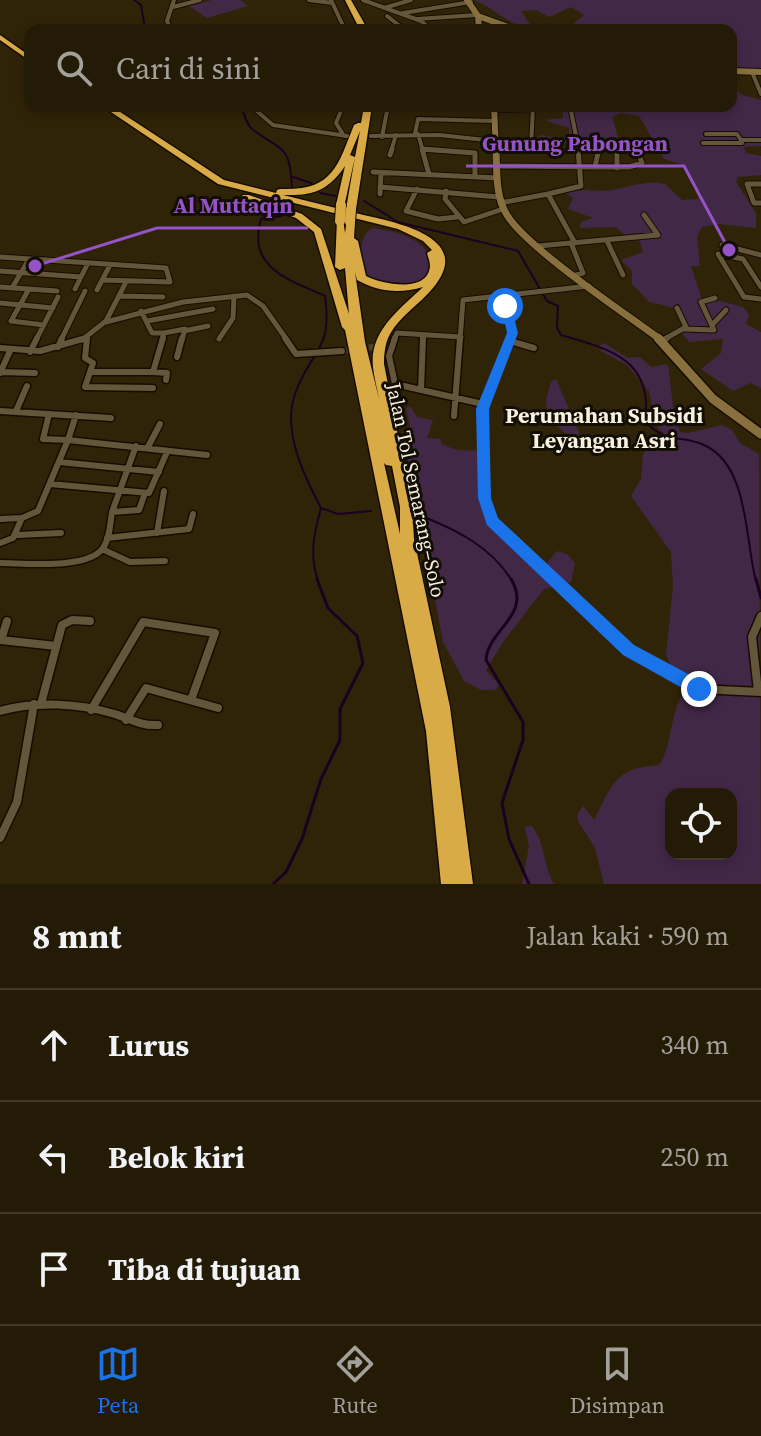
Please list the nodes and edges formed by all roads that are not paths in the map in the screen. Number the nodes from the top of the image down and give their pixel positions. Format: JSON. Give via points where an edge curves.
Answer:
{"nodes":[{"id":1,"x":174,"y":0,"type":"edge"},
{"id":2,"x":200,"y":0,"type":"edge"},
{"id":3,"x":309,"y":0,"type":"edge"},
{"id":4,"x":345,"y":0,"type":"edge"},
{"id":5,"x":363,"y":0,"type":"edge"},
{"id":6,"x":411,"y":0,"type":"edge"},
{"id":7,"x":331,"y":1,"type":"edge"},
{"id":8,"x":469,"y":1,"type":"edge"},
{"id":9,"x":173,"y":7,"type":"junction"},
{"id":10,"x":437,"y":7,"type":"junction"},
{"id":11,"x":384,"y":8,"type":"junction"},
{"id":12,"x":401,"y":13,"type":"junction"},
{"id":13,"x":387,"y":16,"type":"dead end"},
{"id":14,"x":442,"y":17,"type":"junction"},
{"id":15,"x":479,"y":17,"type":"junction"},
{"id":16,"x":415,"y":19,"type":"junction"},
{"id":17,"x":169,"y":24,"type":"edge"},
{"id":18,"x":342,"y":24,"type":"edge"},
{"id":19,"x":358,"y":24,"type":"edge"},
{"id":20,"x":397,"y":24,"type":"edge"},
{"id":21,"x":422,"y":24,"type":"edge"},
{"id":22,"x":479,"y":24,"type":"edge"},
{"id":23,"x":499,"y":24,"type":"edge"},
{"id":24,"x":0,"y":36,"type":"edge"},
{"id":25,"x":24,"y":53,"type":"edge"},
{"id":26,"x":737,"y":71,"type":"edge"},
{"id":27,"x":752,"y":72,"type":"junction"},
{"id":28,"x":761,"y":72,"type":"edge"},
{"id":29,"x":760,"y":87,"type":"edge"},
{"id":30,"x":761,"y":94,"type":"edge"},
{"id":31,"x":108,"y":112,"type":"edge"},
{"id":32,"x":115,"y":112,"type":"edge"},
{"id":33,"x":258,"y":112,"type":"edge"},
{"id":34,"x":339,"y":112,"type":"edge"},
{"id":35,"x":360,"y":112,"type":"edge"},
{"id":36,"x":367,"y":112,"type":"edge"},
{"id":37,"x":387,"y":112,"type":"edge"},
{"id":38,"x":494,"y":112,"type":"edge"},
{"id":39,"x":533,"y":112,"type":"edge"},
{"id":40,"x":571,"y":112,"type":"edge"},
{"id":41,"x":494,"y":121,"type":"junction"},
{"id":42,"x":465,"y":122,"type":"junction"},
{"id":43,"x":358,"y":125,"type":"junction"},
{"id":44,"x":416,"y":134,"type":"junction"},
{"id":45,"x":706,"y":134,"type":"dead end"},
{"id":46,"x":396,"y":135,"type":"junction"},
{"id":47,"x":371,"y":136,"type":"dead end"},
{"id":48,"x":382,"y":137,"type":"junction"},
{"id":49,"x":466,"y":137,"type":"junction"},
{"id":50,"x":741,"y":140,"type":"junction"},
{"id":51,"x":761,"y":140,"type":"edge"},
{"id":52,"x":703,"y":143,"type":"dead end"},
{"id":53,"x":495,"y":144,"type":"junction"},
{"id":54,"x":617,"y":144,"type":"junction"},
{"id":55,"x":422,"y":149,"type":"junction"},
{"id":56,"x":177,"y":154,"type":"junction"},
{"id":57,"x":390,"y":155,"type":"dead end"},
{"id":58,"x":497,"y":166,"type":"junction"},
{"id":59,"x":579,"y":167,"type":"junction"},
{"id":60,"x":595,"y":167,"type":"junction"},
{"id":61,"x":617,"y":168,"type":"junction"},
{"id":62,"x":373,"y":172,"type":"dead end"},
{"id":63,"x":381,"y":173,"type":"junction"},
{"id":64,"x":426,"y":174,"type":"junction"},
{"id":65,"x":475,"y":176,"type":"junction"},
{"id":66,"x":498,"y":178,"type":"junction"},
{"id":67,"x":205,"y":179,"type":"junction"},
{"id":68,"x":761,"y":184,"type":"edge"},
{"id":69,"x":417,"y":189,"type":"junction"},
{"id":70,"x":425,"y":190,"type":"junction"},
{"id":71,"x":446,"y":191,"type":"junction"},
{"id":72,"x":548,"y":194,"type":"junction"},
{"id":73,"x":752,"y":195,"type":"junction"},
{"id":74,"x":761,"y":196,"type":"edge"},
{"id":75,"x":501,"y":203,"type":"junction"},
{"id":76,"x":761,"y":203,"type":"edge"},
{"id":77,"x":644,"y":215,"type":"dead end"},
{"id":78,"x":346,"y":216,"type":"junction"},
{"id":79,"x":457,"y":217,"type":"junction"},
{"id":80,"x":607,"y":241,"type":"junction"},
{"id":81,"x":573,"y":243,"type":"junction"},
{"id":82,"x":722,"y":245,"type":"dead end"},
{"id":83,"x":538,"y":246,"type":"junction"},
{"id":84,"x":761,"y":255,"type":"edge"},
{"id":85,"x":0,"y":257,"type":"edge"},
{"id":86,"x":29,"y":259,"type":"junction"},
{"id":87,"x":48,"y":260,"type":"junction"},
{"id":88,"x":88,"y":263,"type":"junction"},
{"id":89,"x":110,"y":265,"type":"junction"},
{"id":90,"x":0,"y":271,"type":"edge"},
{"id":91,"x":22,"y":273,"type":"junction"},
{"id":92,"x":40,"y":274,"type":"junction"},
{"id":93,"x":576,"y":275,"type":"junction"},
{"id":94,"x":623,"y":275,"type":"dead end"},
{"id":95,"x":81,"y":277,"type":"junction"},
{"id":96,"x":103,"y":280,"type":"junction"},
{"id":97,"x":126,"y":282,"type":"junction"},
{"id":98,"x":589,"y":286,"type":"junction"},
{"id":99,"x":0,"y":287,"type":"edge"},
{"id":100,"x":761,"y":287,"type":"edge"},
{"id":101,"x":12,"y":288,"type":"junction"},
{"id":102,"x":29,"y":289,"type":"junction"},
{"id":103,"x":75,"y":289,"type":"dead end"},
{"id":104,"x":97,"y":290,"type":"dead end"},
{"id":105,"x":85,"y":291,"type":"dead end"},
{"id":106,"x":119,"y":296,"type":"junction"},
{"id":107,"x":234,"y":296,"type":"junction"},
{"id":108,"x":163,"y":297,"type":"dead end"},
{"id":109,"x":502,"y":297,"type":"junction"},
{"id":110,"x":715,"y":298,"type":"dead end"},
{"id":111,"x":761,"y":299,"type":"edge"},
{"id":112,"x":0,"y":303,"type":"edge"},
{"id":113,"x":19,"y":305,"type":"junction"},
{"id":114,"x":53,"y":308,"type":"junction"},
{"id":115,"x":677,"y":308,"type":"dead end"},
{"id":116,"x":213,"y":309,"type":"dead end"},
{"id":117,"x":726,"y":310,"type":"dead end"},
{"id":118,"x":141,"y":311,"type":"junction"},
{"id":119,"x":147,"y":321,"type":"junction"},
{"id":120,"x":106,"y":322,"type":"junction"},
{"id":121,"x":713,"y":324,"type":"junction"},
{"id":122,"x":44,"y":325,"type":"junction"},
{"id":123,"x":208,"y":326,"type":"dead end"},
{"id":124,"x":685,"y":329,"type":"junction"},
{"id":125,"x":184,"y":331,"type":"junction"},
{"id":126,"x":164,"y":333,"type":"junction"},
{"id":127,"x":423,"y":335,"type":"junction"},
{"id":128,"x":352,"y":337,"type":"junction"},
{"id":129,"x":461,"y":337,"type":"junction"},
{"id":130,"x":87,"y":339,"type":"junction"},
{"id":131,"x":219,"y":339,"type":"dead end"},
{"id":132,"x":510,"y":341,"type":"junction"},
{"id":133,"x":662,"y":341,"type":"junction"},
{"id":134,"x":58,"y":347,"type":"junction"},
{"id":135,"x":0,"y":348,"type":"edge"},
{"id":136,"x":534,"y":348,"type":"dead end"},
{"id":137,"x":10,"y":351,"type":"junction"},
{"id":138,"x":342,"y":351,"type":"tunnel mouth"},
{"id":139,"x":30,"y":352,"type":"junction"},
{"id":140,"x":177,"y":357,"type":"dead end"},
{"id":141,"x":0,"y":372,"type":"edge"},
{"id":142,"x":90,"y":372,"type":"junction"},
{"id":143,"x":153,"y":372,"type":"junction"},
{"id":144,"x":35,"y":373,"type":"dead end"},
{"id":145,"x":166,"y":380,"type":"dead end"},
{"id":146,"x":27,"y":386,"type":"dead end"},
{"id":147,"x":73,"y":387,"type":"dead end"},
{"id":148,"x":85,"y":387,"type":"junction"},
{"id":149,"x":153,"y":388,"type":"dead end"},
{"id":150,"x":421,"y":390,"type":"junction"},
{"id":151,"x":457,"y":398,"type":"junction"},
{"id":152,"x":483,"y":404,"type":"junction"},
{"id":153,"x":0,"y":411,"type":"edge"},
{"id":154,"x":16,"y":411,"type":"junction"},
{"id":155,"x":49,"y":414,"type":"junction"},
{"id":156,"x":76,"y":415,"type":"junction"},
{"id":157,"x":454,"y":416,"type":"dead end"},
{"id":158,"x":111,"y":418,"type":"dead end"},
{"id":159,"x":160,"y":424,"type":"dead end"},
{"id":160,"x":761,"y":434,"type":"edge"},
{"id":161,"x":68,"y":440,"type":"junction"},
{"id":162,"x":136,"y":446,"type":"junction"},
{"id":163,"x":148,"y":447,"type":"junction"},
{"id":164,"x":167,"y":452,"type":"junction"},
{"id":165,"x":207,"y":455,"type":"dead end"},
{"id":166,"x":59,"y":462,"type":"junction"},
{"id":167,"x":126,"y":467,"type":"junction"},
{"id":168,"x":159,"y":472,"type":"junction"},
{"id":169,"x":50,"y":484,"type":"junction"},
{"id":170,"x":119,"y":489,"type":"junction"},
{"id":171,"x":164,"y":491,"type":"dead end"},
{"id":172,"x":145,"y":493,"type":"junction"},
{"id":173,"x":112,"y":512,"type":"junction"},
{"id":174,"x":193,"y":514,"type":"dead end"},
{"id":175,"x":22,"y":518,"type":"junction"},
{"id":176,"x":0,"y":519,"type":"edge"},
{"id":177,"x":61,"y":533,"type":"dead end"},
{"id":178,"x":157,"y":533,"type":"junction"},
{"id":179,"x":17,"y":535,"type":"junction"},
{"id":180,"x":107,"y":538,"type":"junction"},
{"id":181,"x":407,"y":539,"type":"junction"},
{"id":182,"x":0,"y":543,"type":"edge"},
{"id":183,"x":102,"y":549,"type":"junction"},
{"id":184,"x":165,"y":561,"type":"dead end"},
{"id":185,"x":0,"y":563,"type":"edge"},
{"id":186,"x":761,"y":616,"type":"edge"},
{"id":187,"x":7,"y":621,"type":"dead end"},
{"id":188,"x":90,"y":621,"type":"dead end"},
{"id":189,"x":1,"y":642,"type":"edge"},
{"id":190,"x":56,"y":646,"type":"junction"},
{"id":191,"x":760,"y":691,"type":"edge"},
{"id":192,"x":191,"y":700,"type":"junction"},
{"id":193,"x":37,"y":704,"type":"junction"},
{"id":194,"x":218,"y":708,"type":"dead end"},
{"id":195,"x":91,"y":710,"type":"junction"},
{"id":196,"x":0,"y":711,"type":"edge"},
{"id":197,"x":126,"y":720,"type":"junction"},
{"id":198,"x":158,"y":725,"type":"dead end"},
{"id":199,"x":0,"y":840,"type":"edge"},
{"id":200,"x":450,"y":884,"type":"edge"},
{"id":201,"x":464,"y":884,"type":"edge"}],
"edges":[{"from":1,"to":9,"type":"street"},
{"from":2,"to":9,"type":"street"},
{"from":3,"to":7,"type":"street"},
{"from":4,"to":19,"type":"highway"},
{"from":5,"to":11,"type":"street"},
{"from":6,"to":11,"type":"street"},
{"from":7,"to":18,"type":"street"},
{"from":8,"to":10,"type":"street"},
{"from":8,"to":15,"type":"street"},
{"from":9,"to":17,"type":"street"},
{"from":10,"to":12,"type":"street"},
{"from":10,"to":14,"type":"street"},
{"from":11,"to":12,"type":"street"},
{"from":12,"to":16,"type":"street"},
{"from":13,"to":20,"type":"street"},
{"from":14,"to":15,"type":"street"},
{"from":14,"to":16,"type":"street"},
{"from":15,"to":22,"type":"street"},
{"from":15,"to":23,"type":"street"},
{"from":16,"to":21,"type":"street"},
{"from":24,"to":25,"type":"highway"},
{"from":26,"to":27,"type":"street"},
{"from":27,"to":28,"type":"street"},
{"from":27,"to":29,"type":"street"},
{"from":29,"to":30,"type":"street"},
{"from":31,"to":67,"type":"highway"},
{"from":32,"to":56,"type":"highway"},
{"from":33,"to":34,"type":"street","via":[[274,125],[346,136],[336,123]]},
{"from":35,"to":43,"type":"highway","name":"Jalan Tol Semarang–Solo"},
{"from":36,"to":78,"type":"highway","name":"Jalan Tol Semarang–Solo"},
{"from":37,"to":48,"type":"street"},
{"from":38,"to":41,"type":"street"},
{"from":39,"to":53,"type":"street","via":[[531,148]]},
{"from":40,"to":59,"type":"street"},
{"from":41,"to":42,"type":"street"},
{"from":41,"to":53,"type":"street"},
{"from":42,"to":44,"type":"street","via":[[418,119]]},
{"from":42,"to":49,"type":"street"},
{"from":43,"to":56,"type":"highway","via":[[336,175],[321,189],[304,193],[233,181]]},
{"from":43,"to":78,"type":"highway","name":"Jalan Tol Semarang–Solo"},
{"from":44,"to":46,"type":"street"},
{"from":44,"to":49,"type":"street"},
{"from":44,"to":55,"type":"street"},
{"from":45,"to":50,"type":"street","via":[[737,134]]},
{"from":46,"to":48,"type":"street"},
{"from":46,"to":57,"type":"street"},
{"from":47,"to":48,"type":"street"},
{"from":49,"to":53,"type":"street"},
{"from":50,"to":51,"type":"street"},
{"from":50,"to":52,"type":"street"},
{"from":53,"to":58,"type":"street"},
{"from":54,"to":60,"type":"street","via":[[602,147]]},
{"from":54,"to":61,"type":"street"},
{"from":54,"to":61,"type":"street","via":[[637,147],[642,163]]},
{"from":55,"to":64,"type":"street"},
{"from":55,"to":65,"type":"street","via":[[475,152]]},
{"from":56,"to":181,"type":"highway","via":[[229,184],[401,227],[436,249],[443,266],[438,279],[387,330],[378,364],[406,507]]},
{"from":58,"to":59,"type":"street"},
{"from":58,"to":66,"type":"street"},
{"from":59,"to":60,"type":"street"},
{"from":59,"to":72,"type":"street","via":[[581,186]]},
{"from":60,"to":61,"type":"street"},
{"from":62,"to":63,"type":"street"},
{"from":63,"to":64,"type":"street"},
{"from":63,"to":69,"type":"street","via":[[380,190]]},
{"from":64,"to":65,"type":"street"},
{"from":64,"to":70,"type":"street"},
{"from":65,"to":66,"type":"street"},
{"from":66,"to":75,"type":"street"},
{"from":67,"to":78,"type":"highway","via":[[257,197],[408,234],[431,252],[432,271],[424,282],[391,290],[369,283],[357,269]]},
{"from":67,"to":128,"type":"highway","via":[[299,216],[318,231]]},
{"from":68,"to":73,"type":"street","via":[[747,184]]},
{"from":69,"to":70,"type":"street"},
{"from":69,"to":79,"type":"street","via":[[406,211],[438,219]]},
{"from":70,"to":71,"type":"street"},
{"from":71,"to":75,"type":"street"},
{"from":71,"to":79,"type":"street","via":[[445,199]]},
{"from":72,"to":75,"type":"street"},
{"from":72,"to":81,"type":"street"},
{"from":73,"to":74,"type":"street"},
{"from":73,"to":76,"type":"street","via":[[754,203]]},
{"from":75,"to":79,"type":"street","via":[[465,222]]},
{"from":75,"to":83,"type":"street"},
{"from":77,"to":80,"type":"street","via":[[658,235]]},
{"from":78,"to":128,"type":"highway","name":"Jalan Tol Semarang–Solo","via":[[339,260]]},
{"from":78,"to":181,"type":"highway","name":"Jalan Tol Semarang–Solo","via":[[351,296]]},
{"from":80,"to":81,"type":"street"},
{"from":80,"to":94,"type":"street"},
{"from":81,"to":83,"type":"street"},
{"from":81,"to":93,"type":"street","via":[[583,273]]},
{"from":82,"to":84,"type":"street"},
{"from":83,"to":93,"type":"street"},
{"from":85,"to":86,"type":"street"},
{"from":86,"to":87,"type":"street"},
{"from":86,"to":91,"type":"street"},
{"from":87,"to":88,"type":"street"},
{"from":87,"to":92,"type":"street"},
{"from":88,"to":89,"type":"street"},
{"from":88,"to":95,"type":"street"},
{"from":89,"to":96,"type":"street"},
{"from":89,"to":97,"type":"street","via":[[166,268],[168,284]]},
{"from":90,"to":91,"type":"street"},
{"from":91,"to":92,"type":"street"},
{"from":91,"to":101,"type":"street"},
{"from":92,"to":95,"type":"street"},
{"from":93,"to":98,"type":"street"},
{"from":95,"to":103,"type":"street"},
{"from":96,"to":97,"type":"street"},
{"from":96,"to":104,"type":"street"},
{"from":97,"to":106,"type":"street"},
{"from":98,"to":109,"type":"street"},
{"from":98,"to":133,"type":"street"},
{"from":99,"to":101,"type":"street"},
{"from":100,"to":111,"type":"street","via":[[743,259],[718,254],[744,297]]},
{"from":101,"to":102,"type":"street"},
{"from":102,"to":113,"type":"street"},
{"from":102,"to":114,"type":"street","via":[[57,294]]},
{"from":105,"to":134,"type":"street"},
{"from":106,"to":108,"type":"street"},
{"from":106,"to":120,"type":"street"},
{"from":107,"to":118,"type":"street"},
{"from":107,"to":131,"type":"street","via":[[233,318]]},
{"from":107,"to":138,"type":"street","via":[[250,296],[263,306],[296,354]]},
{"from":109,"to":129,"type":"street","via":[[463,300]]},
{"from":109,"to":132,"type":"street"},
{"from":110,"to":121,"type":"street","via":[[701,302]]},
{"from":112,"to":113,"type":"street"},
{"from":113,"to":114,"type":"street"},
{"from":113,"to":122,"type":"street","via":[[11,321]]},
{"from":114,"to":122,"type":"street"},
{"from":115,"to":124,"type":"street"},
{"from":116,"to":119,"type":"street"},
{"from":117,"to":121,"type":"street"},
{"from":118,"to":119,"type":"street"},
{"from":118,"to":120,"type":"street"},
{"from":119,"to":126,"type":"street","via":[[152,333]]},
{"from":120,"to":130,"type":"street"},
{"from":121,"to":124,"type":"street","via":[[711,332]]},
{"from":122,"to":139,"type":"street"},
{"from":123,"to":125,"type":"street"},
{"from":124,"to":133,"type":"street"},
{"from":125,"to":126,"type":"street"},
{"from":125,"to":140,"type":"street"},
{"from":126,"to":143,"type":"street"},
{"from":127,"to":129,"type":"street"},
{"from":127,"to":150,"type":"street"},
{"from":127,"to":150,"type":"street","via":[[397,333],[389,356],[395,384]]},
{"from":128,"to":200,"type":"highway","name":"Jalan Tol Semarang–Solo","via":[[432,717]]},
{"from":129,"to":151,"type":"street"},
{"from":130,"to":134,"type":"street"},
{"from":130,"to":142,"type":"street"},
{"from":132,"to":136,"type":"street"},
{"from":132,"to":152,"type":"street"},
{"from":133,"to":160,"type":"street","via":[[713,399]]},
{"from":134,"to":139,"type":"street"},
{"from":135,"to":137,"type":"street"},
{"from":137,"to":139,"type":"street"},
{"from":137,"to":141,"type":"street"},
{"from":141,"to":144,"type":"street"},
{"from":142,"to":143,"type":"street"},
{"from":142,"to":148,"type":"street"},
{"from":143,"to":145,"type":"street","via":[[167,373]]},
{"from":146,"to":154,"type":"street"},
{"from":147,"to":148,"type":"street"},
{"from":148,"to":149,"type":"street"},
{"from":150,"to":151,"type":"street"},
{"from":151,"to":152,"type":"street"},
{"from":151,"to":157,"type":"street"},
{"from":152,"to":191,"type":"street","via":[[484,498],[498,529],[612,636],[654,666],[699,689]]},
{"from":153,"to":154,"type":"street"},
{"from":154,"to":155,"type":"street"},
{"from":155,"to":156,"type":"street"},
{"from":155,"to":161,"type":"street","via":[[42,438]]},
{"from":156,"to":158,"type":"street"},
{"from":156,"to":161,"type":"street"},
{"from":159,"to":163,"type":"street"},
{"from":161,"to":162,"type":"street"},
{"from":161,"to":166,"type":"street"},
{"from":162,"to":163,"type":"street"},
{"from":162,"to":167,"type":"street"},
{"from":163,"to":164,"type":"street"},
{"from":164,"to":165,"type":"street"},
{"from":164,"to":168,"type":"street"},
{"from":166,"to":167,"type":"street"},
{"from":166,"to":169,"type":"street"},
{"from":167,"to":168,"type":"street"},
{"from":167,"to":170,"type":"street"},
{"from":168,"to":172,"type":"street"},
{"from":169,"to":170,"type":"street"},
{"from":169,"to":175,"type":"street","via":[[38,511]]},
{"from":170,"to":172,"type":"street"},
{"from":170,"to":173,"type":"street"},
{"from":171,"to":178,"type":"street"},
{"from":172,"to":173,"type":"street","via":[[139,510]]},
{"from":173,"to":180,"type":"street"},
{"from":174,"to":178,"type":"street","via":[[189,529]]},
{"from":175,"to":176,"type":"street"},
{"from":175,"to":179,"type":"street"},
{"from":177,"to":179,"type":"street"},
{"from":178,"to":180,"type":"street"},
{"from":179,"to":182,"type":"street"},
{"from":180,"to":183,"type":"street"},
{"from":181,"to":201,"type":"highway","name":"Jalan Tol Semarang–Solo","via":[[445,723]]},
{"from":183,"to":184,"type":"street","via":[[130,562]]},
{"from":183,"to":185,"type":"street","via":[[81,560]]},
{"from":186,"to":191,"type":"street","via":[[752,637]]},
{"from":187,"to":189,"type":"street"},
{"from":188,"to":190,"type":"street","via":[[65,622]]},
{"from":189,"to":190,"type":"street"},
{"from":190,"to":193,"type":"street"},
{"from":192,"to":194,"type":"street"},
{"from":192,"to":195,"type":"street","via":[[215,633],[143,622]]},
{"from":192,"to":197,"type":"street","via":[[144,689]]},
{"from":193,"to":195,"type":"street"},
{"from":193,"to":196,"type":"street"},
{"from":193,"to":199,"type":"street","via":[[17,802]]},
{"from":195,"to":197,"type":"street"},
{"from":197,"to":198,"type":"street"}]}
